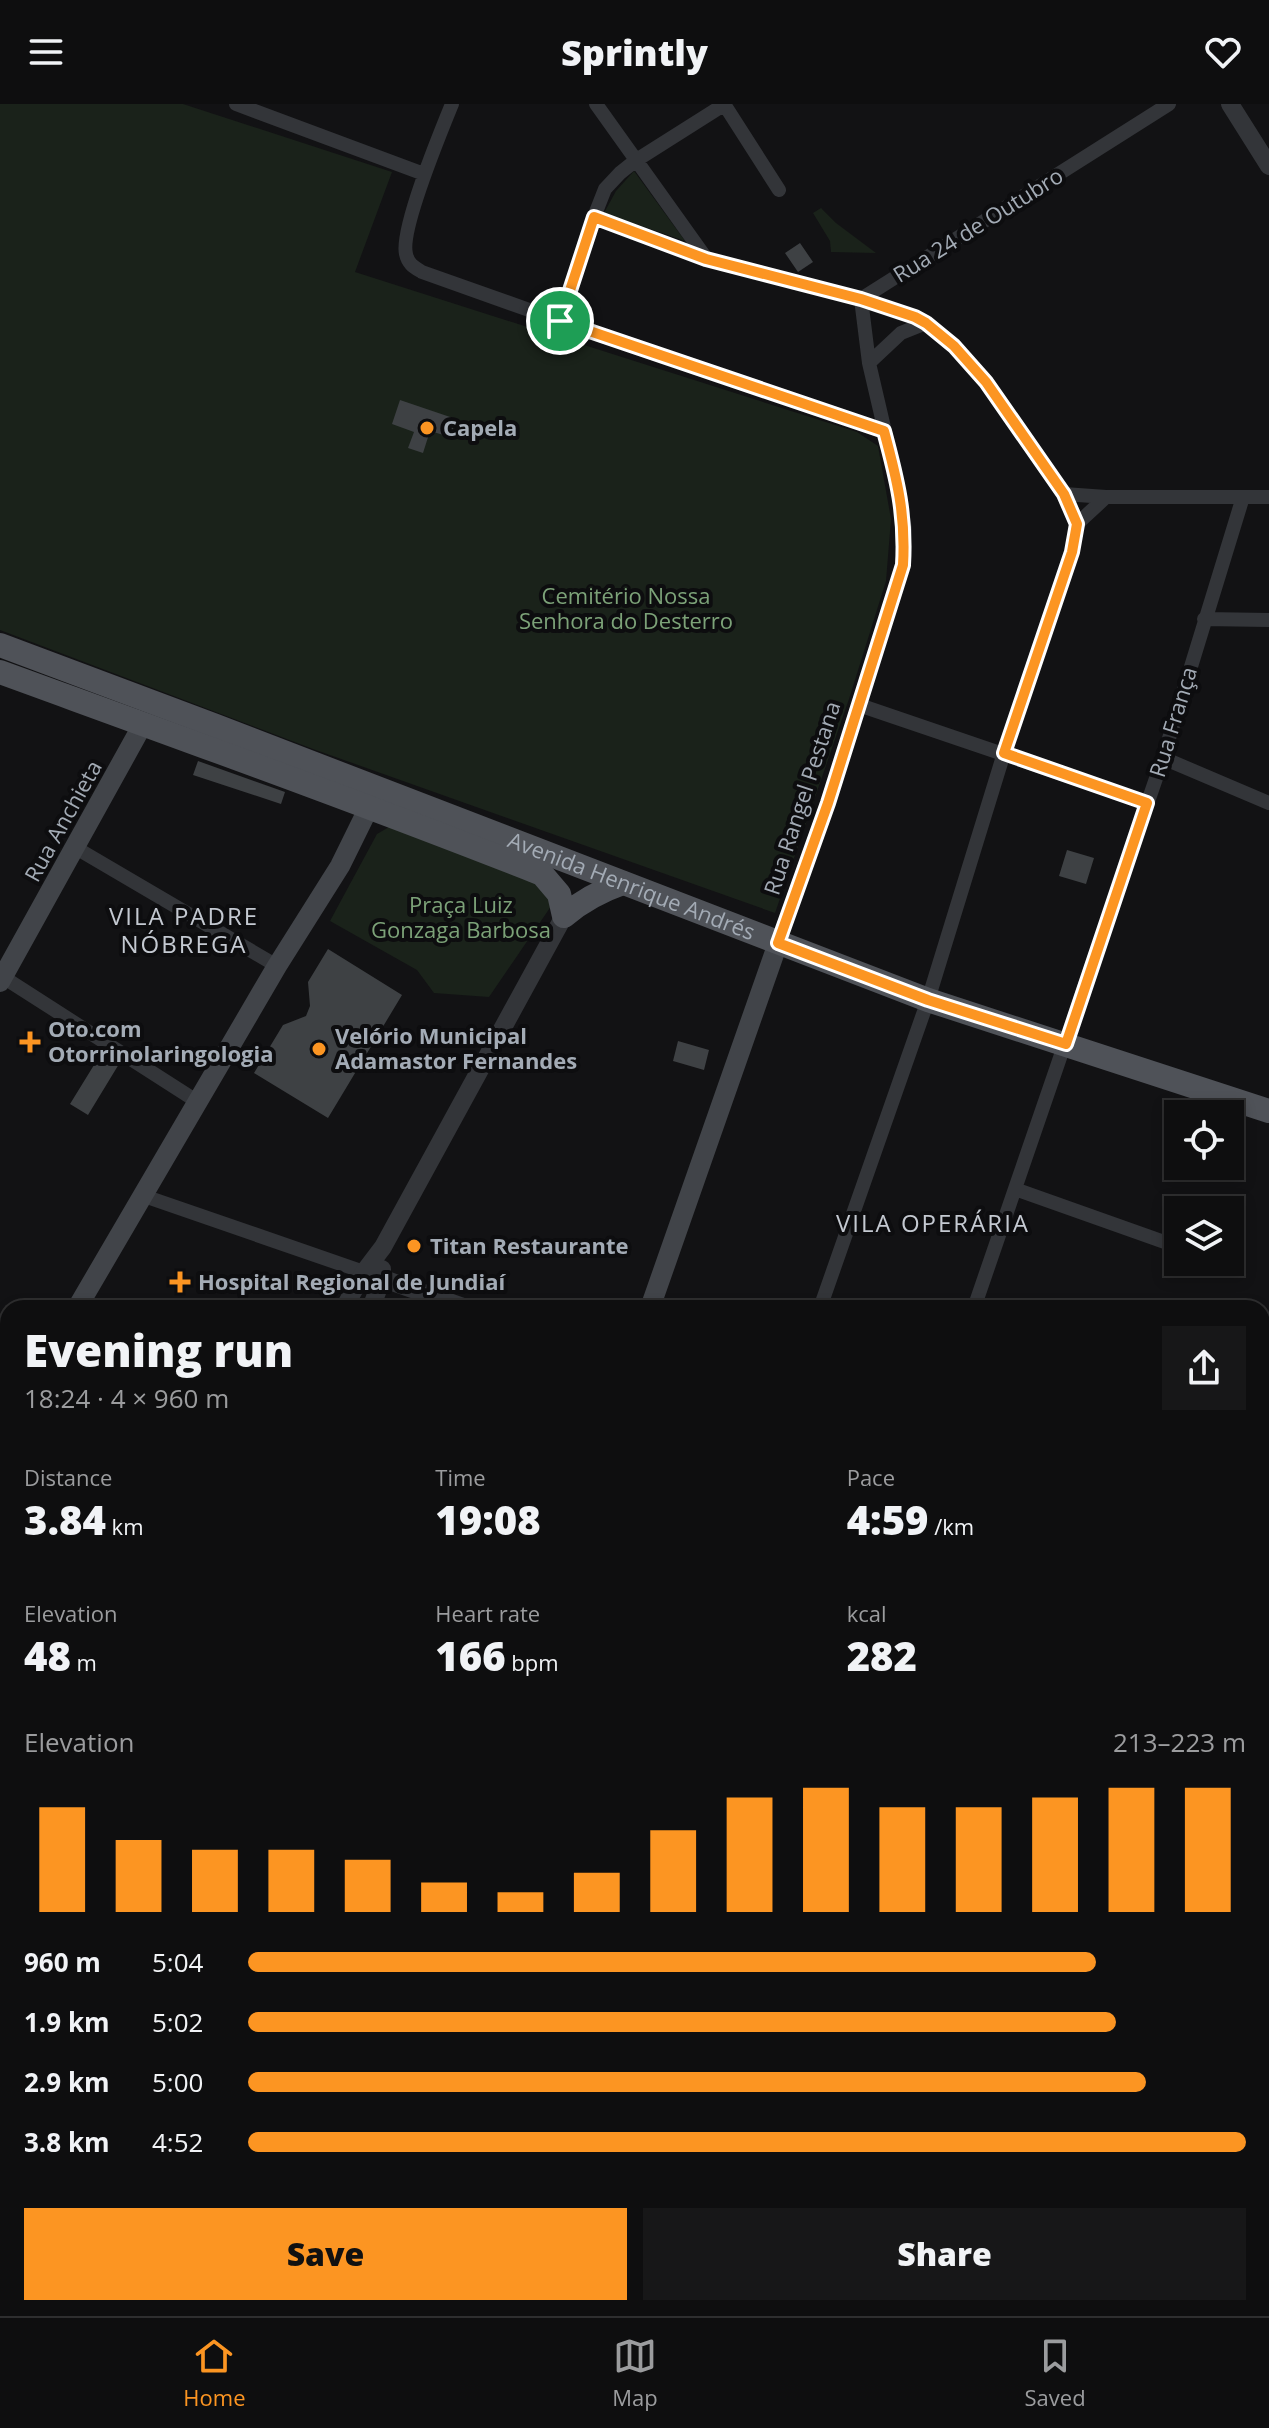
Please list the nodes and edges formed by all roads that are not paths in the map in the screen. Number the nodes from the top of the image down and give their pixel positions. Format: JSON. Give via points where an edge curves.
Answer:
{"nodes":[{"id":1,"x":236,"y":104,"type":"edge"},
{"id":2,"x":452,"y":104,"type":"edge"},
{"id":3,"x":596,"y":104,"type":"edge"},
{"id":4,"x":724,"y":104,"type":"edge"},
{"id":5,"x":1169,"y":104,"type":"edge"},
{"id":6,"x":1230,"y":104,"type":"edge"},
{"id":7,"x":635,"y":161,"type":"junction"},
{"id":8,"x":1269,"y":166,"type":"edge"},
{"id":9,"x":424,"y":174,"type":"junction"},
{"id":10,"x":779,"y":190,"type":"dead end"},
{"id":11,"x":594,"y":217,"type":"junction"},
{"id":12,"x":706,"y":259,"type":"junction"},
{"id":13,"x":861,"y":299,"type":"junction"},
{"id":14,"x":560,"y":321,"type":"junction"},
{"id":15,"x":926,"y":323,"type":"junction"},
{"id":16,"x":869,"y":363,"type":"junction"},
{"id":17,"x":884,"y":431,"type":"junction"},
{"id":18,"x":1064,"y":494,"type":"junction"},
{"id":19,"x":1106,"y":497,"type":"junction"},
{"id":20,"x":1243,"y":497,"type":"junction"},
{"id":21,"x":1269,"y":497,"type":"edge"},
{"id":22,"x":1077,"y":524,"type":"junction"},
{"id":23,"x":1204,"y":619,"type":"junction"},
{"id":24,"x":1269,"y":620,"type":"edge"},
{"id":25,"x":0,"y":645,"type":"edge"},
{"id":26,"x":0,"y":672,"type":"edge"},
{"id":27,"x":859,"y":705,"type":"junction"},
{"id":28,"x":143,"y":724,"type":"junction"},
{"id":29,"x":216,"y":726,"type":"junction"},
{"id":30,"x":1004,"y":753,"type":"junction"},
{"id":31,"x":1163,"y":758,"type":"junction"},
{"id":32,"x":374,"y":798,"type":"junction"},
{"id":33,"x":1147,"y":803,"type":"junction"},
{"id":34,"x":1269,"y":803,"type":"edge"},
{"id":35,"x":76,"y":848,"type":"junction"},
{"id":36,"x":623,"y":883,"type":"junction"},
{"id":37,"x":564,"y":916,"type":"junction"},
{"id":38,"x":778,"y":943,"type":"junction"},
{"id":39,"x":277,"y":966,"type":"junction"},
{"id":40,"x":1,"y":979,"type":"edge"},
{"id":41,"x":928,"y":1000,"type":"junction"},
{"id":42,"x":1066,"y":1044,"type":"junction"},
{"id":43,"x":198,"y":1102,"type":"junction"},
{"id":44,"x":1269,"y":1111,"type":"edge"},
{"id":45,"x":1015,"y":1189,"type":"junction"},
{"id":46,"x":144,"y":1196,"type":"junction"},
{"id":47,"x":1164,"y":1242,"type":"edge"},
{"id":48,"x":373,"y":1276,"type":"junction"},
{"id":49,"x":82,"y":1300,"type":"edge"},
{"id":50,"x":351,"y":1300,"type":"edge"},
{"id":51,"x":372,"y":1300,"type":"edge"},
{"id":52,"x":443,"y":1300,"type":"edge"},
{"id":53,"x":653,"y":1300,"type":"edge"},
{"id":54,"x":823,"y":1300,"type":"edge"},
{"id":55,"x":977,"y":1300,"type":"edge"}],
"edges":[{"from":1,"to":9,"type":"street"},
{"from":2,"to":9,"type":"street"},
{"from":3,"to":7,"type":"street"},
{"from":4,"to":7,"type":"street"},
{"from":4,"to":10,"type":"street"},
{"from":5,"to":13,"type":"street","name":"Rua 24 de Outubro"},
{"from":6,"to":8,"type":"street"},
{"from":7,"to":11,"type":"street","via":[[605,189]]},
{"from":7,"to":12,"type":"street"},
{"from":9,"to":14,"type":"street","via":[[405,242],[411,265]]},
{"from":11,"to":12,"type":"street"},
{"from":11,"to":14,"type":"street"},
{"from":12,"to":13,"type":"street"},
{"from":13,"to":15,"type":"street"},
{"from":13,"to":16,"type":"street"},
{"from":14,"to":17,"type":"street"},
{"from":15,"to":16,"type":"street","via":[[901,333]]},
{"from":15,"to":18,"type":"street","via":[[986,382]]},
{"from":16,"to":17,"type":"street"},
{"from":17,"to":27,"type":"street","name":"Rua Rangel Pestana","via":[[905,530],[903,565]]},
{"from":18,"to":19,"type":"street"},
{"from":18,"to":22,"type":"street"},
{"from":19,"to":20,"type":"street"},
{"from":19,"to":22,"type":"street"},
{"from":20,"to":21,"type":"street"},
{"from":20,"to":23,"type":"street","name":"Rua França"},
{"from":22,"to":30,"type":"street"},
{"from":23,"to":24,"type":"street"},
{"from":23,"to":31,"type":"street","name":"Rua França"},
{"from":25,"to":29,"type":"main road","name":"Avenida Henrique Andrés"},
{"from":26,"to":28,"type":"main road","name":"Avenida Henrique Andrés"},
{"from":27,"to":30,"type":"street"},
{"from":27,"to":38,"type":"street","name":"Rua Rangel Pestana"},
{"from":28,"to":29,"type":"main road","via":[[156,716]]},
{"from":28,"to":32,"type":"main road","name":"Avenida Henrique Andrés"},
{"from":28,"to":35,"type":"main road","name":"Rua Anchieta"},
{"from":29,"to":32,"type":"main road","name":"Avenida Henrique Andrés"},
{"from":30,"to":33,"type":"street"},
{"from":30,"to":41,"type":"street"},
{"from":31,"to":33,"type":"street","name":"Rua França"},
{"from":31,"to":34,"type":"street"},
{"from":32,"to":36,"type":"main road","name":"Avenida Henrique Andrés"},
{"from":32,"to":37,"type":"main road","name":"Avenida Henrique Andrés","via":[[542,874],[559,894]]},
{"from":32,"to":39,"type":"main road","via":[[340,866]]},
{"from":33,"to":42,"type":"street","name":"Rua França"},
{"from":35,"to":39,"type":"street"},
{"from":35,"to":40,"type":"main road","name":"Rua Anchieta"},
{"from":36,"to":37,"type":"main road","via":[[583,900]]},
{"from":36,"to":38,"type":"main road","name":"Avenida Henrique Andrés"},
{"from":37,"to":48,"type":"street","via":[[383,1247]]},
{"from":38,"to":41,"type":"main road","name":"Avenida Henrique Andrés"},
{"from":38,"to":53,"type":"main road","name":"Rua Rangel Pestana"},
{"from":39,"to":43,"type":"main road"},
{"from":40,"to":43,"type":"street"},
{"from":41,"to":42,"type":"main road","name":"Avenida Henrique Andrés"},
{"from":41,"to":54,"type":"street"},
{"from":42,"to":44,"type":"main road","name":"Avenida Henrique Andrés"},
{"from":42,"to":45,"type":"street","name":"Rua França"},
{"from":43,"to":46,"type":"main road"},
{"from":45,"to":47,"type":"street"},
{"from":45,"to":55,"type":"street","name":"Rua França"},
{"from":46,"to":48,"type":"street"},
{"from":46,"to":49,"type":"main road"},
{"from":48,"to":50,"type":"street"},
{"from":48,"to":51,"type":"street"},
{"from":48,"to":52,"type":"street"}]}
